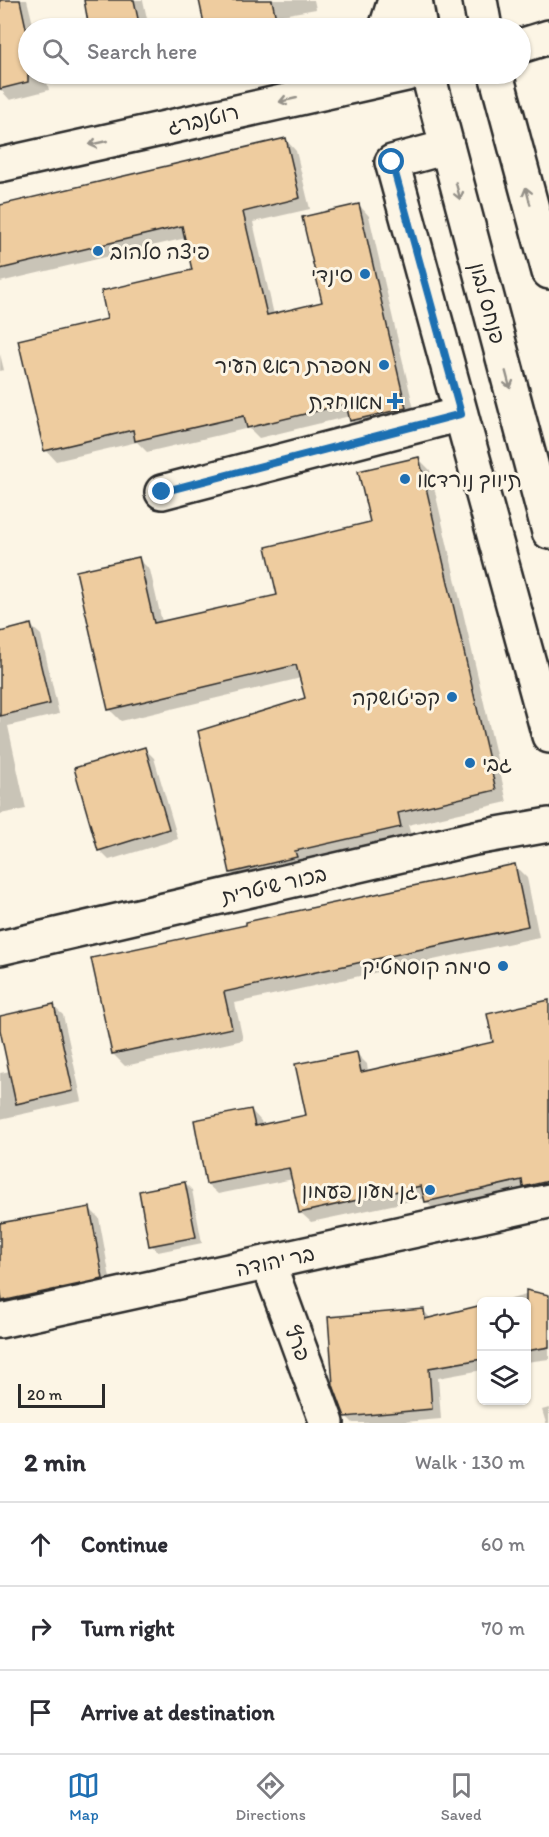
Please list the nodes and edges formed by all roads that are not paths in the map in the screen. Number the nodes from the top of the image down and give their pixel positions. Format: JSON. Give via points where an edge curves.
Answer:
{"nodes":[{"id":1,"x":395,"y":0,"type":"edge"},
{"id":2,"x":415,"y":0,"type":"edge"},
{"id":3,"x":480,"y":0,"type":"edge"},
{"id":4,"x":391,"y":18,"type":"edge"},
{"id":5,"x":418,"y":18,"type":"edge"},
{"id":6,"x":483,"y":18,"type":"edge"},
{"id":7,"x":549,"y":37,"type":"edge"},
{"id":8,"x":531,"y":43,"type":"edge"},
{"id":9,"x":335,"y":84,"type":"edge"},
{"id":10,"x":431,"y":84,"type":"edge"},
{"id":11,"x":499,"y":84,"type":"edge"},
{"id":12,"x":447,"y":147,"type":"junction"},
{"id":13,"x":0,"y":165,"type":"edge"},
{"id":14,"x":549,"y":272,"type":"edge"},
{"id":15,"x":461,"y":414,"type":"junction"},
{"id":16,"x":162,"y":492,"type":"dead end"},
{"id":17,"x":549,"y":532,"type":"edge"},
{"id":18,"x":549,"y":736,"type":"edge"},
{"id":19,"x":549,"y":825,"type":"edge"},
{"id":20,"x":0,"y":948,"type":"edge"},
{"id":21,"x":549,"y":1201,"type":"edge"},
{"id":22,"x":268,"y":1262,"type":"junction"},
{"id":23,"x":0,"y":1321,"type":"edge"},
{"id":24,"x":327,"y":1423,"type":"edge"}],
"edges":[{"from":1,"to":4,"type":"street"},
{"from":2,"to":5,"type":"street"},
{"from":3,"to":6,"type":"street"},
{"from":7,"to":8,"type":"street"},
{"from":9,"to":13,"type":"street","name":"רוטנברג","one_way":true},
{"from":10,"to":12,"type":"street","name":"פנחס לבון"},
{"from":14,"to":11,"type":"street","one_way":true},
{"from":12,"to":15,"type":"street","via":[[392,162]]},
{"from":12,"to":17,"type":"street","name":"פנחס לבון","one_way":true},
{"from":15,"to":16,"type":"street"},
{"from":15,"to":18,"type":"street"},
{"from":19,"to":20,"type":"street","name":"בכור שיטרית","via":[[476,838]]},
{"from":21,"to":22,"type":"street","name":"בר יהודה"},
{"from":22,"to":23,"type":"street","name":"בר יהודה"},
{"from":22,"to":24,"type":"street","name":"פרץ"}]}
